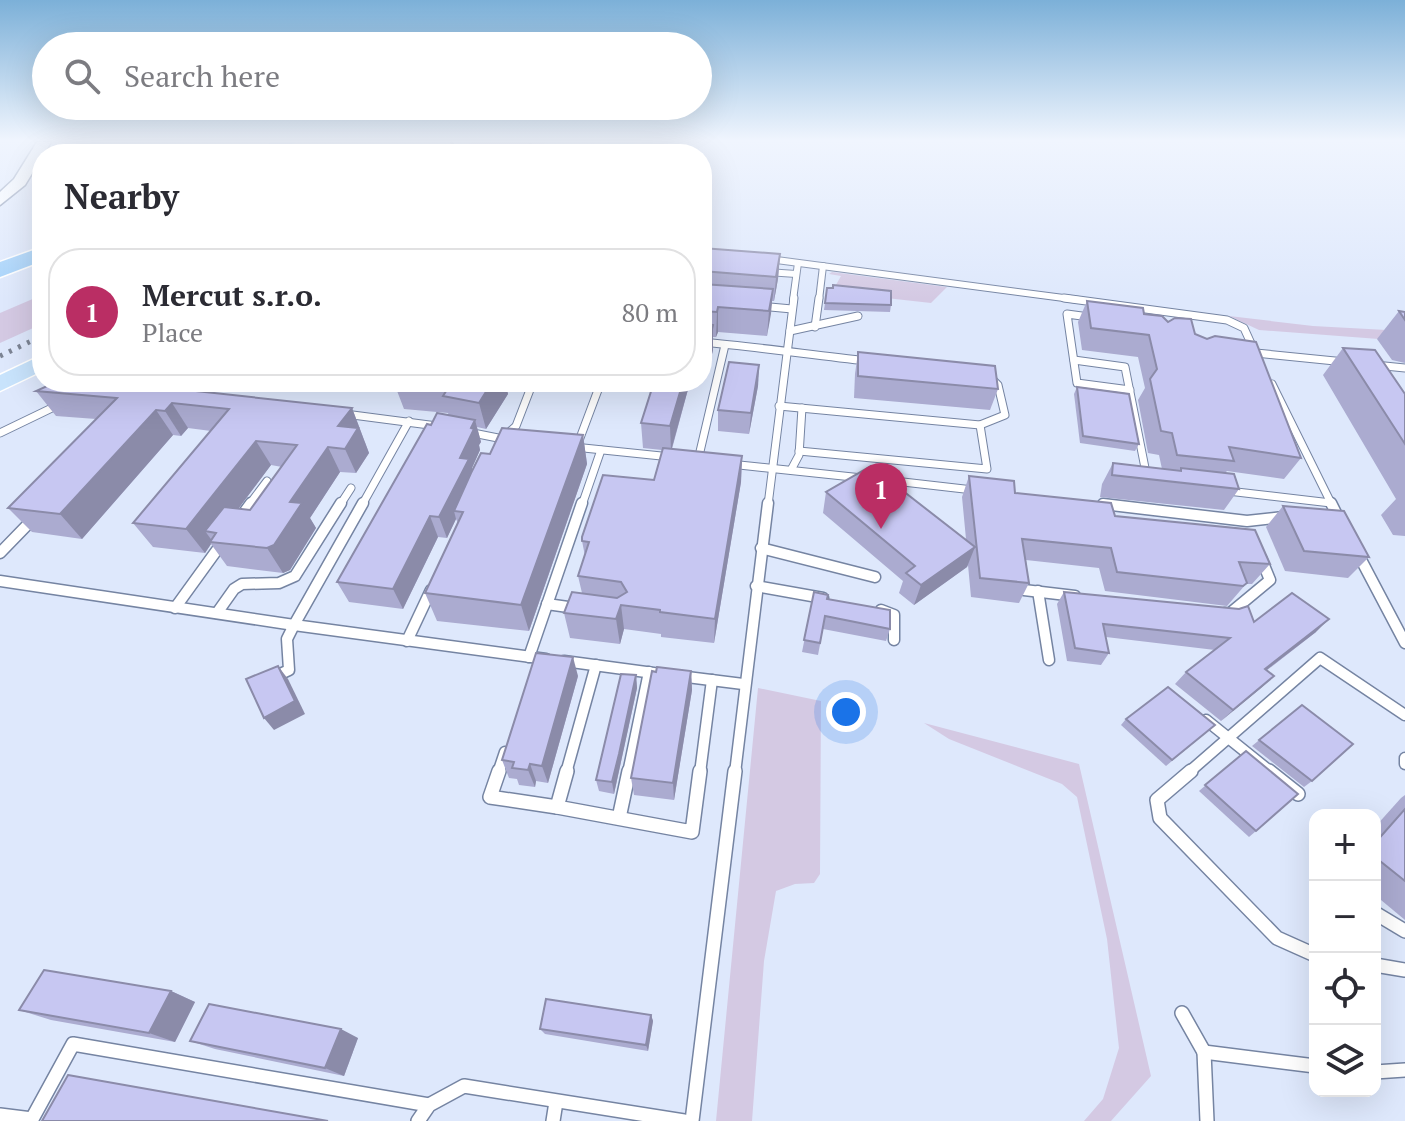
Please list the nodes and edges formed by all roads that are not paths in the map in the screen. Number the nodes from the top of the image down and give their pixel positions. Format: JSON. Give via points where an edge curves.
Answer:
{"nodes":[{"id":1,"x":32,"y":247,"type":"edge"},
{"id":2,"x":32,"y":257,"type":"edge"},
{"id":3,"x":757,"y":258,"type":"edge"},
{"id":4,"x":0,"y":260,"type":"edge"},
{"id":5,"x":823,"y":266,"type":"junction"},
{"id":6,"x":797,"y":268,"type":"junction"},
{"id":7,"x":0,"y":270,"type":"edge"},
{"id":8,"x":765,"y":271,"type":"edge"},
{"id":9,"x":747,"y":305,"type":"edge"},
{"id":10,"x":792,"y":309,"type":"junction"},
{"id":11,"x":858,"y":316,"type":"dead end"},
{"id":12,"x":1097,"y":318,"type":"edge"},
{"id":13,"x":815,"y":327,"type":"junction"},
{"id":14,"x":790,"y":331,"type":"junction"},
{"id":15,"x":712,"y":343,"type":"edge"},
{"id":16,"x":725,"y":345,"type":"junction"},
{"id":17,"x":788,"y":349,"type":"junction"},
{"id":18,"x":1256,"y":353,"type":"junction"},
{"id":19,"x":1074,"y":360,"type":"junction"},
{"id":20,"x":880,"y":362,"type":"edge"},
{"id":21,"x":1354,"y":363,"type":"edge"},
{"id":22,"x":1263,"y":366,"type":"edge"},
{"id":23,"x":32,"y":367,"type":"edge"},
{"id":24,"x":1405,"y":368,"type":"edge"},
{"id":25,"x":982,"y":374,"type":"edge"},
{"id":26,"x":1376,"y":376,"type":"edge"},
{"id":27,"x":1269,"y":380,"type":"edge"},
{"id":28,"x":0,"y":384,"type":"edge"},
{"id":29,"x":1130,"y":390,"type":"junction"},
{"id":30,"x":199,"y":392,"type":"edge"},
{"id":31,"x":529,"y":392,"type":"edge"},
{"id":32,"x":597,"y":392,"type":"edge"},
{"id":33,"x":177,"y":397,"type":"edge"},
{"id":34,"x":193,"y":399,"type":"junction"},
{"id":35,"x":208,"y":400,"type":"edge"},
{"id":36,"x":64,"y":403,"type":"edge"},
{"id":37,"x":779,"y":406,"type":"junction"},
{"id":38,"x":802,"y":408,"type":"junction"},
{"id":39,"x":332,"y":413,"type":"edge"},
{"id":40,"x":409,"y":421,"type":"junction"},
{"id":41,"x":980,"y":425,"type":"junction"},
{"id":42,"x":440,"y":427,"type":"edge"},
{"id":43,"x":456,"y":430,"type":"edge"},
{"id":44,"x":0,"y":433,"type":"edge"},
{"id":45,"x":502,"y":439,"type":"junction"},
{"id":46,"x":517,"y":441,"type":"edge"},
{"id":47,"x":562,"y":446,"type":"edge"},
{"id":48,"x":577,"y":447,"type":"junction"},
{"id":49,"x":601,"y":450,"type":"junction"},
{"id":50,"x":799,"y":451,"type":"junction"},
{"id":51,"x":496,"y":453,"type":"edge"},
{"id":52,"x":698,"y":460,"type":"junction"},
{"id":53,"x":770,"y":468,"type":"junction"},
{"id":54,"x":791,"y":470,"type":"junction"},
{"id":55,"x":1135,"y":479,"type":"edge"},
{"id":56,"x":267,"y":481,"type":"edge"},
{"id":57,"x":1147,"y":481,"type":"junction"},
{"id":58,"x":1159,"y":483,"type":"edge"},
{"id":59,"x":351,"y":488,"type":"dead end"},
{"id":60,"x":985,"y":491,"type":"edge"},
{"id":61,"x":1223,"y":491,"type":"edge"},
{"id":62,"x":1093,"y":503,"type":"edge"},
{"id":63,"x":1331,"y":503,"type":"junction"},
{"id":64,"x":43,"y":508,"type":"edge"},
{"id":65,"x":1297,"y":515,"type":"edge"},
{"id":66,"x":1324,"y":516,"type":"edge"},
{"id":67,"x":1339,"y":518,"type":"junction"},
{"id":68,"x":1247,"y":521,"type":"junction"},
{"id":69,"x":1346,"y":532,"type":"edge"},
{"id":70,"x":1253,"y":536,"type":"edge"},
{"id":71,"x":1354,"y":546,"type":"edge"},
{"id":72,"x":761,"y":548,"type":"junction"},
{"id":73,"x":1259,"y":550,"type":"edge"},
{"id":74,"x":0,"y":553,"type":"edge"},
{"id":75,"x":875,"y":577,"type":"dead end"},
{"id":76,"x":0,"y":581,"type":"edge"},
{"id":77,"x":434,"y":583,"type":"edge"},
{"id":78,"x":756,"y":586,"type":"junction"},
{"id":79,"x":1024,"y":590,"type":"edge"},
{"id":80,"x":1038,"y":591,"type":"junction"},
{"id":81,"x":1082,"y":597,"type":"edge"},
{"id":82,"x":829,"y":600,"type":"edge"},
{"id":83,"x":547,"y":604,"type":"junction"},
{"id":84,"x":175,"y":608,"type":"junction"},
{"id":85,"x":873,"y":608,"type":"edge"},
{"id":86,"x":592,"y":611,"type":"edge"},
{"id":87,"x":1214,"y":612,"type":"edge"},
{"id":88,"x":217,"y":613,"type":"junction"},
{"id":89,"x":294,"y":625,"type":"junction"},
{"id":90,"x":894,"y":640,"type":"dead end"},
{"id":91,"x":407,"y":641,"type":"junction"},
{"id":92,"x":1405,"y":643,"type":"edge"},
{"id":93,"x":533,"y":657,"type":"junction"},
{"id":94,"x":1049,"y":660,"type":"dead end"},
{"id":95,"x":596,"y":665,"type":"junction"},
{"id":96,"x":532,"y":672,"type":"edge"},
{"id":97,"x":649,"y":672,"type":"junction"},
{"id":98,"x":273,"y":677,"type":"edge"},
{"id":99,"x":712,"y":680,"type":"junction"},
{"id":100,"x":743,"y":684,"type":"junction"},
{"id":101,"x":1193,"y":709,"type":"edge"},
{"id":102,"x":1405,"y":715,"type":"edge"},
{"id":103,"x":1228,"y":739,"type":"junction"},
{"id":104,"x":509,"y":741,"type":"edge"},
{"id":105,"x":1405,"y":758,"type":"edge"},
{"id":106,"x":1405,"y":764,"type":"edge"},
{"id":107,"x":1298,"y":794,"type":"edge"},
{"id":108,"x":557,"y":807,"type":"junction"},
{"id":109,"x":619,"y":818,"type":"junction"},
{"id":110,"x":1381,"y":917,"type":"edge"},
{"id":111,"x":1405,"y":931,"type":"edge"},
{"id":112,"x":1311,"y":953,"type":"edge"},
{"id":113,"x":1381,"y":966,"type":"edge"},
{"id":114,"x":1405,"y":970,"type":"edge"},
{"id":115,"x":1182,"y":1013,"type":"dead end"},
{"id":116,"x":1204,"y":1052,"type":"junction"},
{"id":117,"x":1309,"y":1065,"type":"edge"},
{"id":118,"x":1405,"y":1070,"type":"edge"},
{"id":119,"x":1381,"y":1072,"type":"edge"},
{"id":120,"x":556,"y":1102,"type":"junction"},
{"id":121,"x":429,"y":1105,"type":"junction"},
{"id":122,"x":0,"y":1115,"type":"edge"},
{"id":123,"x":418,"y":1121,"type":"edge"},
{"id":124,"x":553,"y":1121,"type":"edge"},
{"id":125,"x":684,"y":1121,"type":"edge"},
{"id":126,"x":692,"y":1121,"type":"edge"},
{"id":127,"x":1207,"y":1121,"type":"edge"}],
"edges":[{"from":1,"to":4,"type":"highway"},
{"from":2,"to":7,"type":"highway"},
{"from":3,"to":6,"type":"lane"},
{"from":5,"to":6,"type":"lane"},
{"from":5,"to":13,"type":"lane"},
{"from":5,"to":18,"type":"lane","via":[[1237,323]]},
{"from":6,"to":8,"type":"lane"},
{"from":6,"to":10,"type":"lane"},
{"from":9,"to":10,"type":"lane"},
{"from":10,"to":14,"type":"lane"},
{"from":11,"to":13,"type":"lane"},
{"from":12,"to":19,"type":"lane","via":[[1067,314]]},
{"from":13,"to":14,"type":"lane"},
{"from":14,"to":17,"type":"lane"},
{"from":15,"to":16,"type":"lane"},
{"from":16,"to":17,"type":"lane"},
{"from":16,"to":52,"type":"lane"},
{"from":17,"to":20,"type":"lane"},
{"from":17,"to":37,"type":"lane"},
{"from":18,"to":21,"type":"lane"},
{"from":18,"to":22,"type":"lane"},
{"from":19,"to":29,"type":"lane","via":[[1125,367]]},
{"from":19,"to":29,"type":"lane","via":[[1077,383]]},
{"from":23,"to":28,"type":"main road"},
{"from":24,"to":26,"type":"lane","via":[[1369,365]]},
{"from":25,"to":41,"type":"lane","via":[[998,385],[1005,415]]},
{"from":27,"to":63,"type":"lane"},
{"from":29,"to":57,"type":"lane"},
{"from":30,"to":34,"type":"lane"},
{"from":31,"to":45,"type":"lane","via":[[516,426]]},
{"from":32,"to":48,"type":"lane"},
{"from":33,"to":34,"type":"lane"},
{"from":34,"to":35,"type":"lane"},
{"from":36,"to":44,"type":"lane"},
{"from":37,"to":38,"type":"lane"},
{"from":37,"to":53,"type":"lane"},
{"from":38,"to":41,"type":"lane"},
{"from":38,"to":50,"type":"lane"},
{"from":39,"to":40,"type":"lane"},
{"from":40,"to":42,"type":"lane"},
{"from":40,"to":89,"type":"lane"},
{"from":41,"to":50,"type":"lane","via":[[987,469]]},
{"from":43,"to":45,"type":"lane"},
{"from":45,"to":46,"type":"lane"},
{"from":45,"to":51,"type":"lane"},
{"from":47,"to":48,"type":"lane"},
{"from":48,"to":49,"type":"lane"},
{"from":49,"to":52,"type":"lane"},
{"from":49,"to":83,"type":"lane"},
{"from":50,"to":54,"type":"lane"},
{"from":52,"to":53,"type":"lane"},
{"from":53,"to":54,"type":"lane"},
{"from":53,"to":72,"type":"lane"},
{"from":54,"to":60,"type":"lane"},
{"from":55,"to":57,"type":"lane"},
{"from":56,"to":84,"type":"lane"},
{"from":57,"to":58,"type":"lane"},
{"from":59,"to":88,"type":"lane","via":[[295,576],[279,583],[242,584]]},
{"from":61,"to":63,"type":"lane"},
{"from":62,"to":68,"type":"lane"},
{"from":63,"to":67,"type":"lane"},
{"from":64,"to":74,"type":"lane"},
{"from":65,"to":68,"type":"lane"},
{"from":66,"to":67,"type":"lane"},
{"from":67,"to":69,"type":"lane"},
{"from":68,"to":70,"type":"lane"},
{"from":71,"to":92,"type":"lane"},
{"from":72,"to":75,"type":"lane"},
{"from":72,"to":78,"type":"lane"},
{"from":73,"to":87,"type":"lane","via":[[1270,580],[1229,614]]},
{"from":76,"to":84,"type":"lane"},
{"from":77,"to":91,"type":"lane"},
{"from":78,"to":82,"type":"lane"},
{"from":78,"to":100,"type":"lane"},
{"from":79,"to":80,"type":"lane"},
{"from":80,"to":81,"type":"lane"},
{"from":80,"to":94,"type":"lane"},
{"from":83,"to":86,"type":"lane"},
{"from":83,"to":93,"type":"lane"},
{"from":84,"to":88,"type":"lane"},
{"from":85,"to":90,"type":"lane","via":[[894,615]]},
{"from":88,"to":89,"type":"lane"},
{"from":89,"to":91,"type":"lane"},
{"from":89,"to":98,"type":"lane","via":[[287,639],[289,670]]},
{"from":91,"to":93,"type":"lane"},
{"from":93,"to":95,"type":"lane"},
{"from":93,"to":96,"type":"lane"},
{"from":95,"to":97,"type":"lane"},
{"from":95,"to":108,"type":"lane"},
{"from":97,"to":99,"type":"lane"},
{"from":97,"to":109,"type":"lane"},
{"from":99,"to":100,"type":"lane"},
{"from":99,"to":109,"type":"lane","via":[[692,832]]},
{"from":100,"to":126,"type":"lane"},
{"from":101,"to":103,"type":"lane"},
{"from":102,"to":103,"type":"lane","via":[[1320,658]]},
{"from":103,"to":107,"type":"lane"},
{"from":103,"to":112,"type":"lane","via":[[1157,800],[1160,818],[1277,938]]},
{"from":104,"to":108,"type":"lane","via":[[490,797]]},
{"from":105,"to":106,"type":"lane"},
{"from":108,"to":109,"type":"lane"},
{"from":110,"to":111,"type":"lane"},
{"from":113,"to":114,"type":"lane"},
{"from":115,"to":116,"type":"lane"},
{"from":116,"to":117,"type":"lane"},
{"from":116,"to":127,"type":"lane"},
{"from":118,"to":119,"type":"lane"},
{"from":120,"to":121,"type":"lane","via":[[464,1086]]},
{"from":120,"to":124,"type":"lane"},
{"from":120,"to":125,"type":"lane"},
{"from":121,"to":122,"type":"lane","via":[[73,1044],[32,1119]]},
{"from":121,"to":123,"type":"lane"}]}
